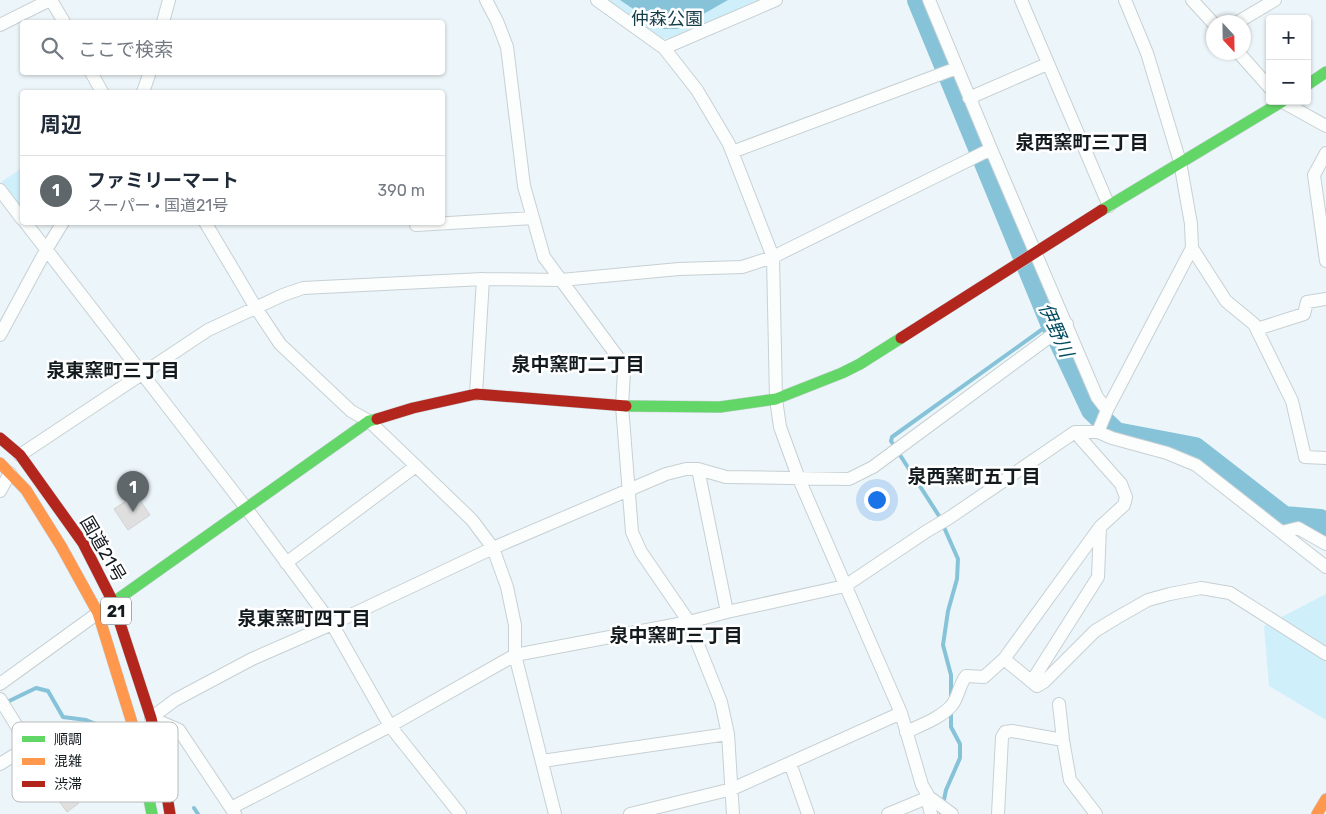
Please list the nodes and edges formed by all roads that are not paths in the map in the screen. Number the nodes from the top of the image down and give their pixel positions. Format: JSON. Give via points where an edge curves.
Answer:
{"nodes":[{"id":1,"x":51,"y":0,"type":"edge"},
{"id":2,"x":169,"y":0,"type":"edge"},
{"id":3,"x":486,"y":0,"type":"edge"},
{"id":4,"x":597,"y":0,"type":"edge"},
{"id":5,"x":776,"y":0,"type":"edge"},
{"id":6,"x":929,"y":0,"type":"edge"},
{"id":7,"x":1021,"y":0,"type":"edge"},
{"id":8,"x":1125,"y":0,"type":"edge"},
{"id":9,"x":1192,"y":0,"type":"edge"},
{"id":10,"x":1275,"y":0,"type":"edge"},
{"id":11,"x":1206,"y":15,"type":"edge"},
{"id":12,"x":1250,"y":15,"type":"edge"},
{"id":13,"x":63,"y":20,"type":"edge"},
{"id":14,"x":164,"y":20,"type":"edge"},
{"id":15,"x":0,"y":25,"type":"edge"},
{"id":16,"x":664,"y":48,"type":"junction"},
{"id":17,"x":1245,"y":60,"type":"edge"},
{"id":18,"x":1047,"y":64,"type":"junction"},
{"id":19,"x":957,"y":68,"type":"junction"},
{"id":20,"x":1326,"y":72,"type":"edge"},
{"id":21,"x":93,"y":75,"type":"edge"},
{"id":22,"x":149,"y":75,"type":"edge"},
{"id":23,"x":1311,"y":82,"type":"edge"},
{"id":24,"x":1266,"y":84,"type":"edge"},
{"id":25,"x":101,"y":90,"type":"edge"},
{"id":26,"x":144,"y":90,"type":"edge"},
{"id":27,"x":969,"y":98,"type":"junction"},
{"id":28,"x":1275,"y":105,"type":"edge"},
{"id":29,"x":1289,"y":105,"type":"edge"},
{"id":30,"x":1326,"y":126,"type":"edge"},
{"id":31,"x":991,"y":149,"type":"junction"},
{"id":32,"x":732,"y":152,"type":"junction"},
{"id":33,"x":1326,"y":153,"type":"edge"},
{"id":34,"x":1180,"y":162,"type":"junction"},
{"id":35,"x":0,"y":190,"type":"edge"},
{"id":36,"x":1109,"y":206,"type":"junction"},
{"id":37,"x":20,"y":216,"type":"edge"},
{"id":38,"x":533,"y":218,"type":"junction"},
{"id":39,"x":445,"y":223,"type":"edge"},
{"id":40,"x":27,"y":225,"type":"edge"},
{"id":41,"x":61,"y":225,"type":"edge"},
{"id":42,"x":207,"y":225,"type":"edge"},
{"id":43,"x":1192,"y":248,"type":"junction"},
{"id":44,"x":46,"y":250,"type":"junction"},
{"id":45,"x":1036,"y":253,"type":"junction"},
{"id":46,"x":773,"y":257,"type":"junction"},
{"id":47,"x":1326,"y":261,"type":"edge"},
{"id":48,"x":483,"y":279,"type":"junction"},
{"id":49,"x":561,"y":280,"type":"junction"},
{"id":50,"x":1326,"y":299,"type":"edge"},
{"id":51,"x":256,"y":308,"type":"junction"},
{"id":52,"x":1067,"y":324,"type":"junction"},
{"id":53,"x":1257,"y":329,"type":"junction"},
{"id":54,"x":0,"y":334,"type":"edge"},
{"id":55,"x":141,"y":374,"type":"junction"},
{"id":56,"x":476,"y":394,"type":"junction"},
{"id":57,"x":776,"y":399,"type":"junction"},
{"id":58,"x":622,"y":406,"type":"junction"},
{"id":59,"x":1107,"y":410,"type":"junction"},
{"id":60,"x":369,"y":421,"type":"junction"},
{"id":61,"x":1074,"y":432,"type":"junction"},
{"id":62,"x":1098,"y":432,"type":"junction"},
{"id":63,"x":0,"y":438,"type":"edge"},
{"id":64,"x":20,"y":455,"type":"junction"},
{"id":65,"x":1326,"y":458,"type":"edge"},
{"id":66,"x":0,"y":463,"type":"edge"},
{"id":67,"x":416,"y":466,"type":"junction"},
{"id":68,"x":698,"y":469,"type":"junction"},
{"id":69,"x":10,"y":473,"type":"junction"},
{"id":70,"x":799,"y":479,"type":"junction"},
{"id":71,"x":0,"y":490,"type":"edge"},
{"id":72,"x":628,"y":491,"type":"junction"},
{"id":73,"x":246,"y":508,"type":"junction"},
{"id":74,"x":1100,"y":527,"type":"junction"},
{"id":75,"x":1282,"y":532,"type":"junction"},
{"id":76,"x":1326,"y":544,"type":"edge"},
{"id":77,"x":493,"y":548,"type":"junction"},
{"id":78,"x":286,"y":563,"type":"junction"},
{"id":79,"x":1326,"y":567,"type":"edge"},
{"id":80,"x":845,"y":586,"type":"junction"},
{"id":81,"x":114,"y":602,"type":"junction"},
{"id":82,"x":727,"y":612,"type":"junction"},
{"id":83,"x":98,"y":613,"type":"junction"},
{"id":84,"x":689,"y":622,"type":"junction"},
{"id":85,"x":332,"y":624,"type":"junction"},
{"id":86,"x":1326,"y":654,"type":"edge"},
{"id":87,"x":515,"y":655,"type":"junction"},
{"id":88,"x":1004,"y":659,"type":"junction"},
{"id":89,"x":1032,"y":681,"type":"junction"},
{"id":90,"x":0,"y":684,"type":"edge"},
{"id":91,"x":0,"y":699,"type":"edge"},
{"id":92,"x":1059,"y":704,"type":"dead end"},
{"id":93,"x":901,"y":713,"type":"junction"},
{"id":94,"x":151,"y":718,"type":"junction"},
{"id":95,"x":15,"y":722,"type":"edge"},
{"id":96,"x":133,"y":722,"type":"edge"},
{"id":97,"x":152,"y":722,"type":"edge"},
{"id":98,"x":160,"y":722,"type":"edge"},
{"id":99,"x":390,"y":726,"type":"junction"},
{"id":100,"x":178,"y":730,"type":"edge"},
{"id":101,"x":906,"y":732,"type":"junction"},
{"id":102,"x":728,"y":734,"type":"junction"},
{"id":103,"x":1063,"y":740,"type":"junction"},
{"id":104,"x":12,"y":757,"type":"edge"},
{"id":105,"x":542,"y":761,"type":"junction"},
{"id":106,"x":790,"y":763,"type":"junction"},
{"id":107,"x":0,"y":764,"type":"edge"},
{"id":108,"x":732,"y":790,"type":"junction"},
{"id":109,"x":1326,"y":799,"type":"edge"},
{"id":110,"x":932,"y":804,"type":"edge"},
{"id":111,"x":233,"y":811,"type":"edge"},
{"id":112,"x":950,"y":811,"type":"edge"},
{"id":113,"x":460,"y":814,"type":"edge"},
{"id":114,"x":555,"y":814,"type":"edge"},
{"id":115,"x":630,"y":814,"type":"edge"},
{"id":116,"x":733,"y":814,"type":"edge"},
{"id":117,"x":808,"y":814,"type":"edge"},
{"id":118,"x":888,"y":814,"type":"edge"},
{"id":119,"x":998,"y":814,"type":"edge"},
{"id":120,"x":1096,"y":814,"type":"edge"},
{"id":121,"x":1317,"y":814,"type":"edge"}],
"edges":[{"from":1,"to":13,"type":"street"},
{"from":1,"to":15,"type":"street"},
{"from":2,"to":14,"type":"street"},
{"from":3,"to":38,"type":"street","via":[[498,21],[506,47],[524,186]]},
{"from":4,"to":16,"type":"street"},
{"from":5,"to":16,"type":"street"},
{"from":6,"to":19,"type":"street"},
{"from":7,"to":18,"type":"street"},
{"from":8,"to":34,"type":"street","via":[[1147,53]]},
{"from":9,"to":11,"type":"street"},
{"from":10,"to":12,"type":"street"},
{"from":16,"to":32,"type":"street","via":[[697,90]]},
{"from":17,"to":24,"type":"street"},
{"from":18,"to":27,"type":"street"},
{"from":18,"to":36,"type":"street"},
{"from":19,"to":27,"type":"street"},
{"from":19,"to":32,"type":"street"},
{"from":20,"to":23,"type":"main road"},
{"from":21,"to":25,"type":"street"},
{"from":22,"to":26,"type":"street"},
{"from":27,"to":31,"type":"street"},
{"from":28,"to":34,"type":"main road"},
{"from":29,"to":30,"type":"street"},
{"from":31,"to":45,"type":"street"},
{"from":31,"to":46,"type":"street"},
{"from":32,"to":46,"type":"street"},
{"from":33,"to":47,"type":"street","via":[[1314,175]]},
{"from":34,"to":36,"type":"main road"},
{"from":34,"to":43,"type":"street"},
{"from":35,"to":37,"type":"street"},
{"from":36,"to":45,"type":"main road"},
{"from":38,"to":39,"type":"street"},
{"from":38,"to":49,"type":"street","via":[[544,257]]},
{"from":40,"to":44,"type":"street"},
{"from":41,"to":44,"type":"street"},
{"from":42,"to":51,"type":"street"},
{"from":43,"to":53,"type":"street","via":[[1226,301]]},
{"from":43,"to":59,"type":"street"},
{"from":44,"to":54,"type":"street"},
{"from":44,"to":55,"type":"street"},
{"from":45,"to":52,"type":"street"},
{"from":45,"to":57,"type":"main road","via":[[860,364]]},
{"from":46,"to":49,"type":"street","via":[[742,267],[679,269]]},
{"from":46,"to":57,"type":"street"},
{"from":48,"to":49,"type":"street"},
{"from":48,"to":51,"type":"street","via":[[303,288]]},
{"from":48,"to":56,"type":"street"},
{"from":49,"to":58,"type":"street","via":[[617,356],[624,371]]},
{"from":50,"to":53,"type":"street","via":[[1307,302],[1304,314]]},
{"from":51,"to":55,"type":"street","via":[[208,330]]},
{"from":51,"to":60,"type":"street","via":[[280,344],[351,411]]},
{"from":52,"to":59,"type":"street","via":[[1097,396]]},
{"from":52,"to":70,"type":"street","via":[[873,467],[849,479]]},
{"from":53,"to":65,"type":"street","via":[[1292,401],[1305,457]]},
{"from":55,"to":64,"type":"street"},
{"from":55,"to":73,"type":"street"},
{"from":56,"to":58,"type":"main road"},
{"from":56,"to":60,"type":"main road"},
{"from":57,"to":58,"type":"main road","via":[[720,407]]},
{"from":57,"to":70,"type":"street","via":[[780,427]]},
{"from":58,"to":72,"type":"street"},
{"from":59,"to":62,"type":"street"},
{"from":60,"to":67,"type":"street"},
{"from":60,"to":73,"type":"main road"},
{"from":61,"to":62,"type":"street"},
{"from":61,"to":74,"type":"street","via":[[1121,484],[1126,497],[1124,505]]},
{"from":61,"to":80,"type":"street"},
{"from":62,"to":75,"type":"street","via":[[1196,465]]},
{"from":63,"to":64,"type":"main road","name":"国道21号","number":"21"},
{"from":64,"to":81,"type":"main road","name":"国道21号","number":"21","via":[[83,543]]},
{"from":66,"to":69,"type":"main road","name":"国道21号","number":"21"},
{"from":67,"to":77,"type":"street","via":[[472,520]]},
{"from":67,"to":78,"type":"street"},
{"from":68,"to":70,"type":"street","via":[[726,477]]},
{"from":68,"to":72,"type":"street","via":[[666,474]]},
{"from":68,"to":82,"type":"street"},
{"from":69,"to":71,"type":"street"},
{"from":69,"to":83,"type":"main road","name":"国道21号","number":"21","via":[[26,490]]},
{"from":70,"to":80,"type":"street"},
{"from":72,"to":77,"type":"street"},
{"from":72,"to":84,"type":"street","via":[[632,532],[641,552]]},
{"from":73,"to":78,"type":"street"},
{"from":73,"to":81,"type":"main road"},
{"from":74,"to":88,"type":"street"},
{"from":74,"to":89,"type":"street","via":[[1098,577]]},
{"from":75,"to":76,"type":"street","via":[[1298,528]]},
{"from":75,"to":79,"type":"street"},
{"from":77,"to":85,"type":"street"},
{"from":77,"to":87,"type":"street","via":[[507,586],[515,625]]},
{"from":78,"to":85,"type":"street"},
{"from":80,"to":82,"type":"street"},
{"from":80,"to":93,"type":"street"},
{"from":81,"to":83,"type":"main road"},
{"from":81,"to":94,"type":"main road","name":"国道21号","number":"21"},
{"from":82,"to":84,"type":"street"},
{"from":83,"to":90,"type":"street"},
{"from":83,"to":96,"type":"main road","name":"国道21号","number":"21"},
{"from":84,"to":87,"type":"street"},
{"from":84,"to":102,"type":"street","via":[[721,702]]},
{"from":85,"to":94,"type":"street","via":[[252,659],[175,700]]},
{"from":85,"to":99,"type":"street"},
{"from":86,"to":89,"type":"street","via":[[1230,593],[1201,588],[1140,604],[1095,631],[1044,682],[1037,686]]},
{"from":87,"to":99,"type":"street"},
{"from":87,"to":105,"type":"street"},
{"from":88,"to":89,"type":"street"},
{"from":88,"to":101,"type":"street","via":[[984,677],[966,676],[953,705]]},
{"from":91,"to":95,"type":"street"},
{"from":92,"to":103,"type":"street"},
{"from":93,"to":101,"type":"street"},
{"from":93,"to":106,"type":"street"},
{"from":94,"to":97,"type":"main road","name":"国道21号","number":"21"},
{"from":94,"to":98,"type":"street"},
{"from":99,"to":111,"type":"street"},
{"from":99,"to":113,"type":"street"},
{"from":100,"to":111,"type":"street"},
{"from":101,"to":110,"type":"street","via":[[922,786]]},
{"from":102,"to":105,"type":"street"},
{"from":102,"to":108,"type":"street"},
{"from":103,"to":119,"type":"street","via":[[1005,732],[1002,737]]},
{"from":103,"to":120,"type":"street","via":[[1070,780]]},
{"from":104,"to":107,"type":"street"},
{"from":105,"to":114,"type":"street"},
{"from":106,"to":108,"type":"street"},
{"from":106,"to":117,"type":"street"},
{"from":108,"to":115,"type":"street"},
{"from":108,"to":116,"type":"street"},
{"from":109,"to":121,"type":"main road"},
{"from":110,"to":112,"type":"street"},
{"from":110,"to":118,"type":"street"}]}
